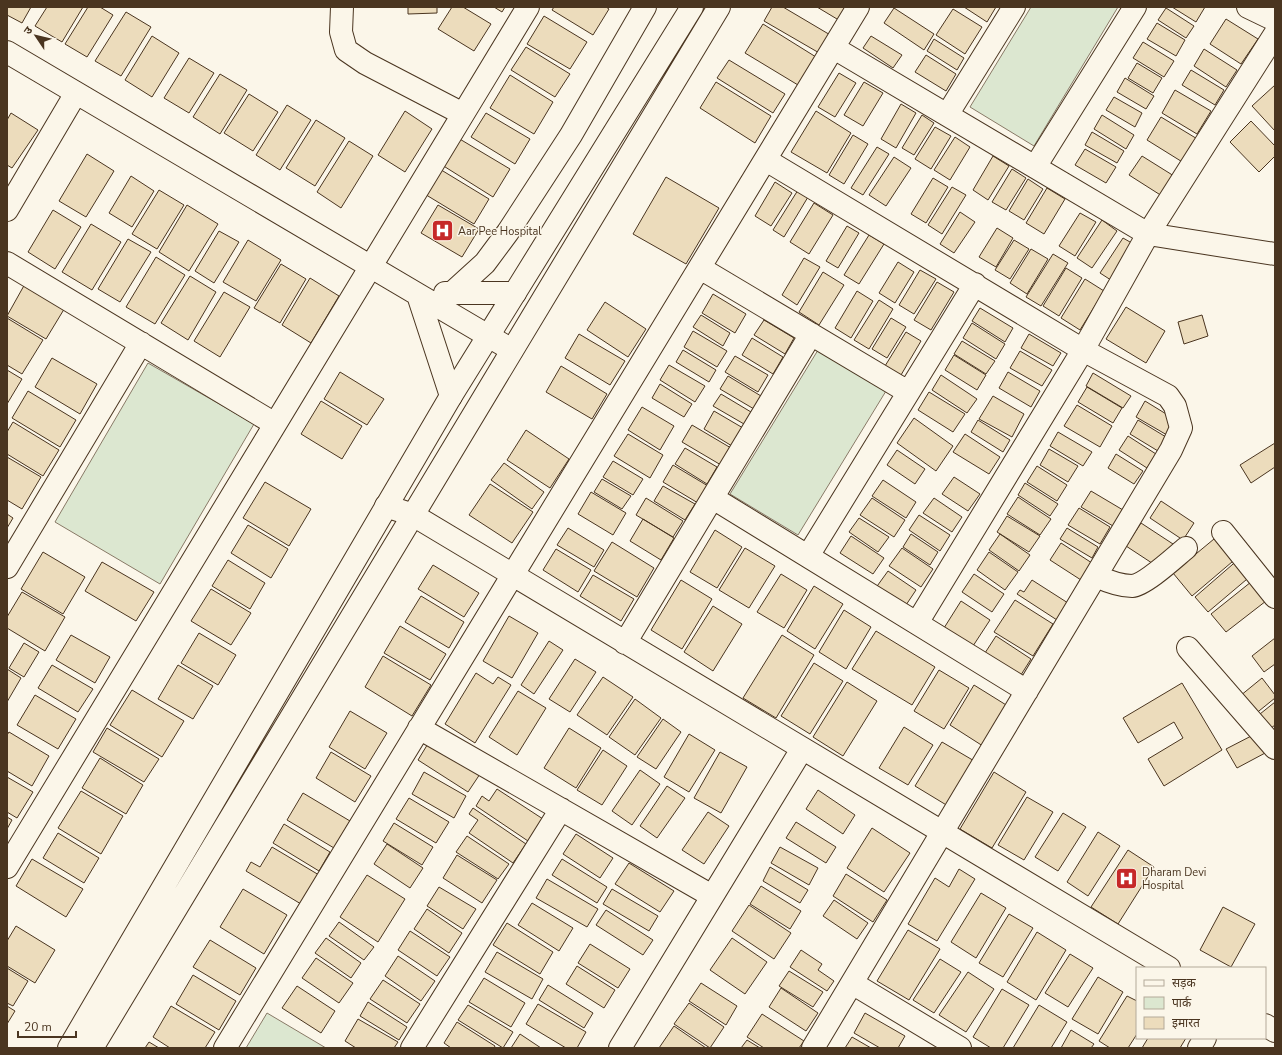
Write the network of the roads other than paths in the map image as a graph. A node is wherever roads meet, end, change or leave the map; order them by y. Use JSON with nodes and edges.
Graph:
{"nodes":[{"id":1,"x":342,"y":7,"type":"edge"},
{"id":2,"x":528,"y":7,"type":"edge"},
{"id":3,"x":645,"y":7,"type":"edge"},
{"id":4,"x":692,"y":7,"type":"edge"},
{"id":5,"x":719,"y":7,"type":"edge"},
{"id":6,"x":858,"y":7,"type":"edge"},
{"id":7,"x":1014,"y":7,"type":"edge"},
{"id":8,"x":1135,"y":7,"type":"edge"},
{"id":9,"x":1248,"y":7,"type":"edge"},
{"id":10,"x":1275,"y":20,"type":"edge"},
{"id":11,"x":1275,"y":34,"type":"edge"},
{"id":12,"x":834,"y":48,"type":"junction"},
{"id":13,"x":7,"y":52,"type":"edge"},
{"id":14,"x":76,"y":93,"type":"junction"},
{"id":15,"x":463,"y":114,"type":"junction"},
{"id":16,"x":947,"y":115,"type":"junction"},
{"id":17,"x":766,"y":160,"type":"junction"},
{"id":18,"x":1035,"y":167,"type":"junction"},
{"id":19,"x":7,"y":210,"type":"edge"},
{"id":20,"x":1148,"y":234,"type":"junction"},
{"id":21,"x":1275,"y":254,"type":"edge"},
{"id":22,"x":7,"y":263,"type":"edge"},
{"id":23,"x":370,"y":266,"type":"junction"},
{"id":24,"x":700,"y":268,"type":"junction"},
{"id":25,"x":975,"y":284,"type":"junction"},
{"id":26,"x":452,"y":293,"type":"junction"},
{"id":27,"x":515,"y":293,"type":"junction"},
{"id":28,"x":418,"y":294,"type":"junction"},
{"id":29,"x":811,"y":334,"type":"junction"},
{"id":30,"x":488,"y":336,"type":"junction"},
{"id":31,"x":140,"y":343,"type":"junction"},
{"id":32,"x":512,"y":350,"type":"junction"},
{"id":33,"x":1083,"y":350,"type":"junction"},
{"id":34,"x":908,"y":392,"type":"junction"},
{"id":35,"x":451,"y":396,"type":"junction"},
{"id":36,"x":275,"y":424,"type":"junction"},
{"id":37,"x":713,"y":498,"type":"junction"},
{"id":38,"x":386,"y":506,"type":"junction"},
{"id":39,"x":413,"y":515,"type":"junction"},
{"id":40,"x":1222,"y":532,"type":"dead end"},
{"id":41,"x":1186,"y":548,"type":"dead end"},
{"id":42,"x":808,"y":556,"type":"junction"},
{"id":43,"x":7,"y":567,"type":"edge"},
{"id":44,"x":512,"y":575,"type":"junction"},
{"id":45,"x":1096,"y":576,"type":"junction"},
{"id":46,"x":1275,"y":597,"type":"edge"},
{"id":47,"x":916,"y":623,"type":"junction"},
{"id":48,"x":625,"y":643,"type":"junction"},
{"id":49,"x":1188,"y":648,"type":"dead end"},
{"id":50,"x":1027,"y":691,"type":"junction"},
{"id":51,"x":419,"y":728,"type":"junction"},
{"id":52,"x":1275,"y":748,"type":"edge"},
{"id":53,"x":802,"y":749,"type":"junction"},
{"id":54,"x":561,"y":809,"type":"junction"},
{"id":55,"x":941,"y":832,"type":"junction"},
{"id":56,"x":7,"y":867,"type":"edge"},
{"id":57,"x":712,"y":896,"type":"junction"},
{"id":58,"x":1167,"y":967,"type":"edge"},
{"id":59,"x":852,"y":983,"type":"junction"},
{"id":60,"x":1266,"y":1026,"type":"edge"},
{"id":61,"x":1275,"y":1031,"type":"edge"},
{"id":62,"x":1204,"y":1039,"type":"edge"},
{"id":63,"x":70,"y":1048,"type":"edge"},
{"id":64,"x":92,"y":1048,"type":"edge"},
{"id":65,"x":225,"y":1048,"type":"edge"},
{"id":66,"x":412,"y":1048,"type":"edge"},
{"id":67,"x":620,"y":1048,"type":"edge"},
{"id":68,"x":813,"y":1048,"type":"edge"},
{"id":69,"x":960,"y":1048,"type":"edge"},
{"id":70,"x":1199,"y":1048,"type":"edge"}],
"edges":[{"from":1,"to":15,"type":"street"},
{"from":2,"to":15,"type":"street"},
{"from":3,"to":26,"type":"street"},
{"from":4,"to":27,"type":"street"},
{"from":5,"to":32,"type":"street"},
{"from":6,"to":12,"type":"street"},
{"from":7,"to":16,"type":"street"},
{"from":8,"to":18,"type":"street"},
{"from":9,"to":10,"type":"street"},
{"from":11,"to":20,"type":"street"},
{"from":12,"to":16,"type":"street"},
{"from":12,"to":17,"type":"street"},
{"from":13,"to":14,"type":"street"},
{"from":14,"to":19,"type":"street"},
{"from":14,"to":23,"type":"street"},
{"from":15,"to":23,"type":"street"},
{"from":16,"to":18,"type":"street"},
{"from":17,"to":24,"type":"street"},
{"from":17,"to":25,"type":"street"},
{"from":18,"to":20,"type":"street"},
{"from":20,"to":21,"type":"street"},
{"from":20,"to":33,"type":"street"},
{"from":22,"to":31,"type":"street"},
{"from":23,"to":28,"type":"street"},
{"from":23,"to":36,"type":"street"},
{"from":24,"to":29,"type":"street"},
{"from":24,"to":44,"type":"street"},
{"from":25,"to":33,"type":"street"},
{"from":25,"to":34,"type":"street"},
{"from":26,"to":27,"type":"street"},
{"from":26,"to":28,"type":"street"},
{"from":27,"to":30,"type":"street"},
{"from":28,"to":30,"type":"street"},
{"from":28,"to":35,"type":"street"},
{"from":29,"to":34,"type":"street"},
{"from":29,"to":37,"type":"street"},
{"from":30,"to":32,"type":"street"},
{"from":30,"to":35,"type":"street"},
{"from":31,"to":36,"type":"street"},
{"from":31,"to":43,"type":"street"},
{"from":32,"to":39,"type":"street"},
{"from":33,"to":45,"type":"street"},
{"from":33,"to":47,"type":"street"},
{"from":34,"to":42,"type":"street"},
{"from":35,"to":38,"type":"street"},
{"from":36,"to":56,"type":"street"},
{"from":37,"to":42,"type":"street"},
{"from":37,"to":48,"type":"street"},
{"from":38,"to":39,"type":"street"},
{"from":38,"to":63,"type":"street"},
{"from":39,"to":44,"type":"street"},
{"from":39,"to":64,"type":"street"},
{"from":40,"to":46,"type":"street"},
{"from":41,"to":45,"type":"street"},
{"from":42,"to":47,"type":"street"},
{"from":44,"to":48,"type":"street"},
{"from":44,"to":51,"type":"street"},
{"from":45,"to":50,"type":"street"},
{"from":47,"to":50,"type":"street"},
{"from":48,"to":53,"type":"street"},
{"from":49,"to":52,"type":"street"},
{"from":50,"to":55,"type":"street"},
{"from":51,"to":54,"type":"street"},
{"from":51,"to":65,"type":"street"},
{"from":53,"to":55,"type":"street"},
{"from":53,"to":57,"type":"street"},
{"from":54,"to":57,"type":"street"},
{"from":54,"to":66,"type":"street"},
{"from":55,"to":58,"type":"street"},
{"from":55,"to":59,"type":"street"},
{"from":57,"to":67,"type":"street"},
{"from":59,"to":68,"type":"street"},
{"from":59,"to":69,"type":"street"},
{"from":60,"to":61,"type":"street"},
{"from":62,"to":70,"type":"street"}]}
